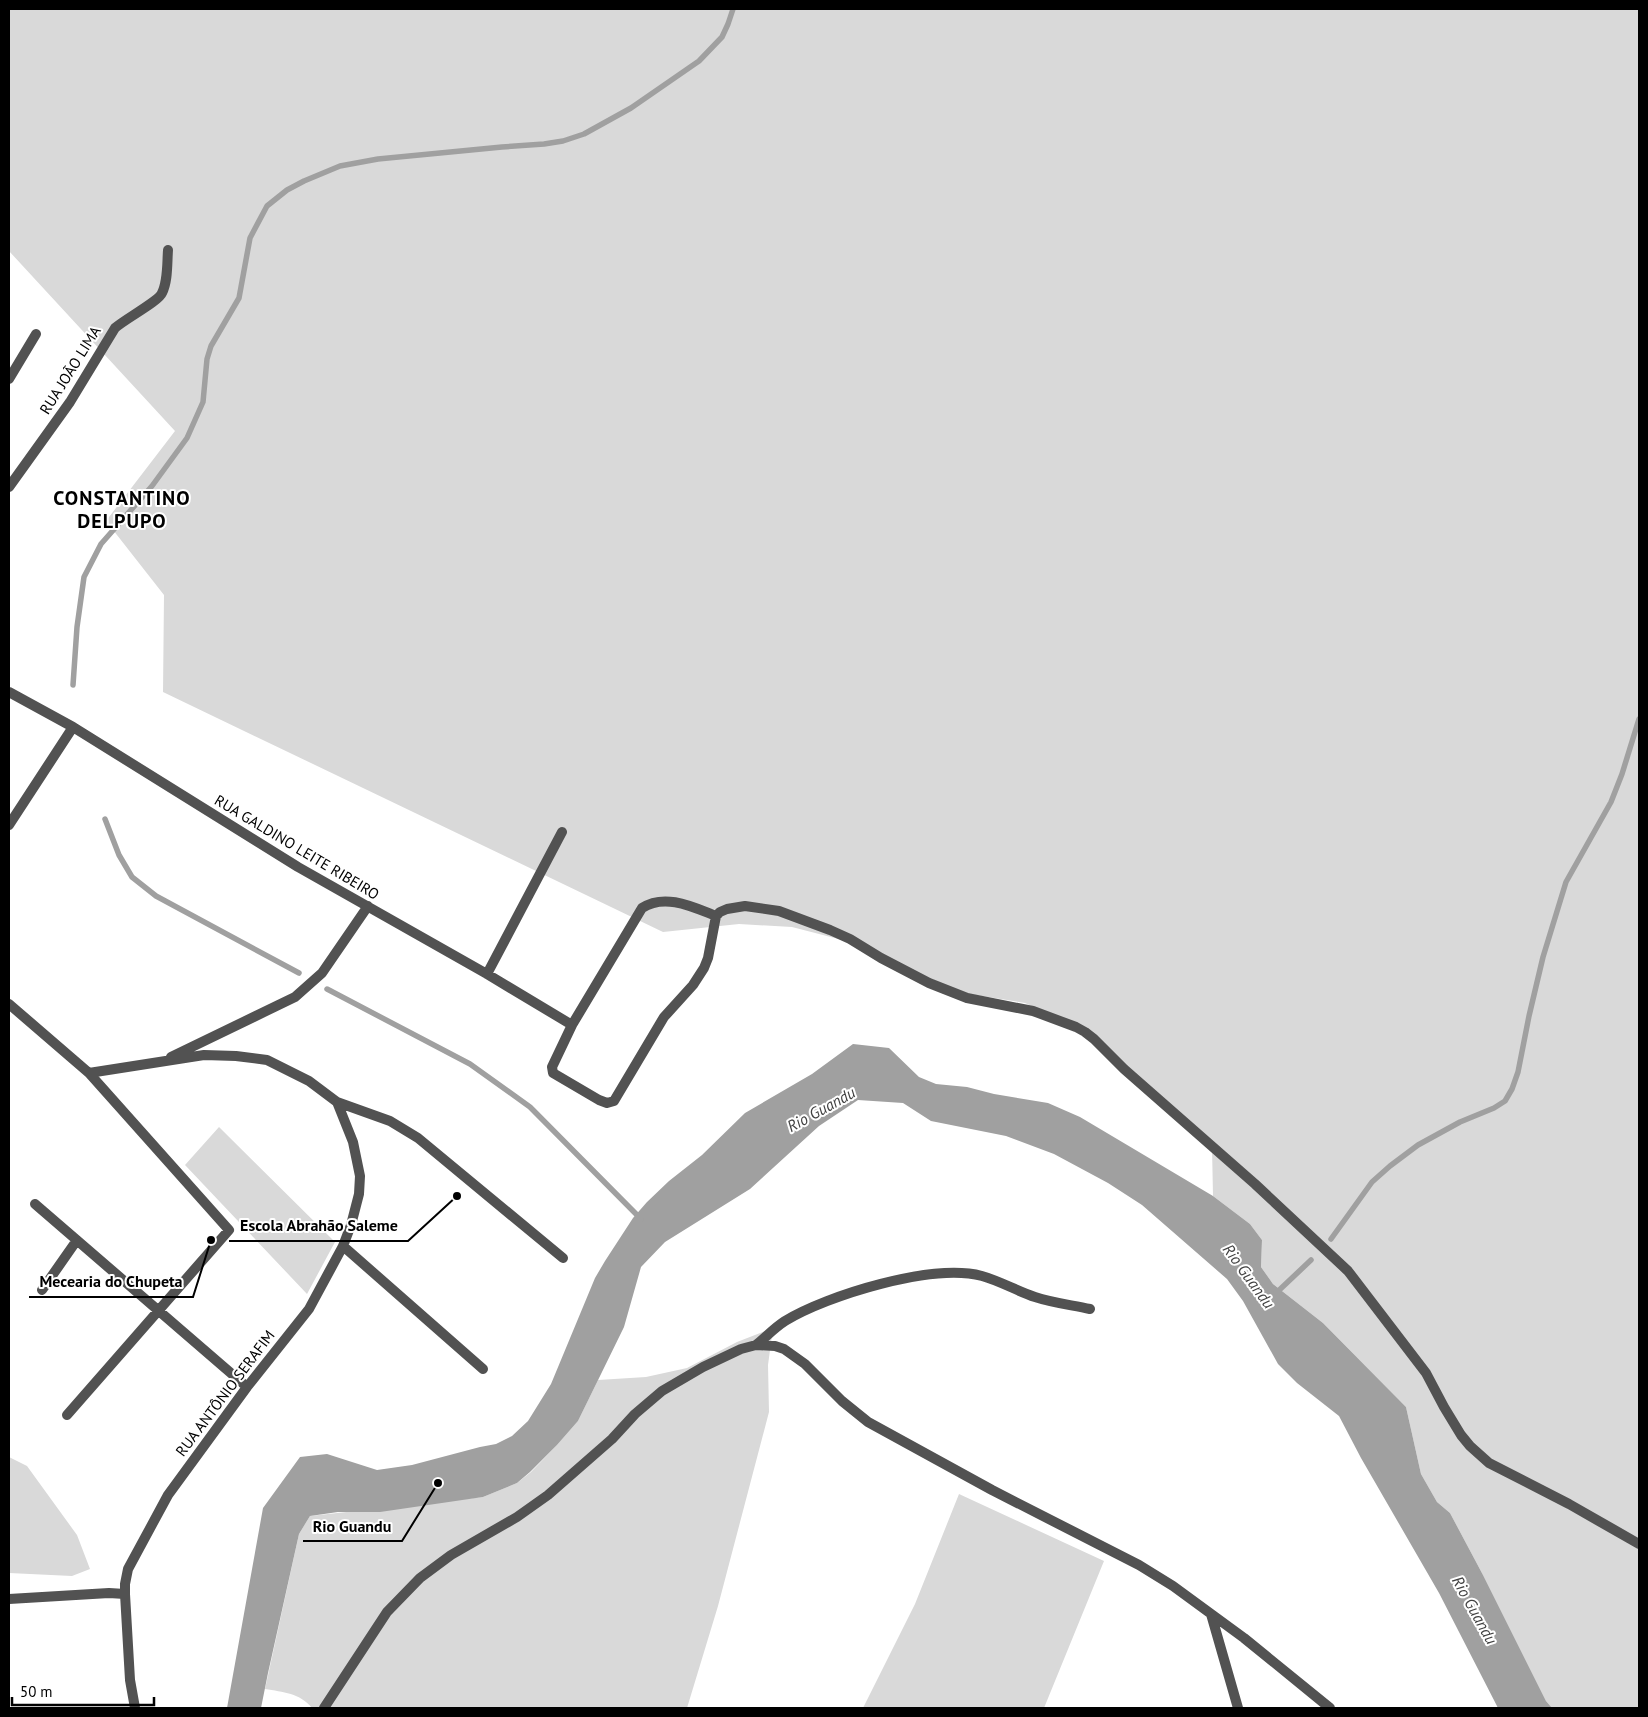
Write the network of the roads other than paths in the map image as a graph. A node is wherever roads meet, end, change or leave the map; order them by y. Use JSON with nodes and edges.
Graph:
{"nodes":[{"id":1,"x":168,"y":250,"type":"dead end"},
{"id":2,"x":36,"y":334,"type":"dead end"},
{"id":3,"x":9,"y":379,"type":"edge"},
{"id":4,"x":9,"y":487,"type":"edge"},
{"id":5,"x":9,"y":692,"type":"edge"},
{"id":6,"x":74,"y":727,"type":"junction"},
{"id":7,"x":9,"y":825,"type":"edge"},
{"id":8,"x":562,"y":832,"type":"dead end"},
{"id":9,"x":368,"y":906,"type":"junction"},
{"id":10,"x":716,"y":916,"type":"junction"},
{"id":11,"x":487,"y":974,"type":"junction"},
{"id":12,"x":9,"y":1004,"type":"edge"},
{"id":13,"x":572,"y":1025,"type":"junction"},
{"id":14,"x":163,"y":1060,"type":"junction"},
{"id":15,"x":89,"y":1073,"type":"junction"},
{"id":16,"x":337,"y":1102,"type":"junction"},
{"id":17,"x":35,"y":1204,"type":"dead end"},
{"id":18,"x":77,"y":1240,"type":"junction"},
{"id":19,"x":343,"y":1246,"type":"junction"},
{"id":20,"x":563,"y":1258,"type":"dead end"},
{"id":21,"x":42,"y":1290,"type":"dead end"},
{"id":22,"x":1090,"y":1309,"type":"dead end"},
{"id":23,"x":158,"y":1312,"type":"junction"},
{"id":24,"x":756,"y":1346,"type":"junction"},
{"id":25,"x":483,"y":1369,"type":"dead end"},
{"id":26,"x":247,"y":1386,"type":"junction"},
{"id":27,"x":67,"y":1415,"type":"dead end"},
{"id":28,"x":1639,"y":1544,"type":"edge"},
{"id":29,"x":125,"y":1594,"type":"junction"},
{"id":30,"x":9,"y":1599,"type":"edge"},
{"id":31,"x":1211,"y":1614,"type":"junction"},
{"id":32,"x":135,"y":1708,"type":"edge"},
{"id":33,"x":324,"y":1708,"type":"edge"},
{"id":34,"x":1238,"y":1708,"type":"edge"},
{"id":35,"x":1330,"y":1708,"type":"edge"}],
"edges":[{"from":1,"to":4,"type":"street","name":"RUA JOÃO LIMA"},
{"from":2,"to":3,"type":"street"},
{"from":5,"to":6,"type":"street","name":"RUA GALDINO LEITE RIBEIRO"},
{"from":6,"to":7,"type":"street"},
{"from":6,"to":9,"type":"street","name":"RUA GALDINO LEITE RIBEIRO"},
{"from":8,"to":11,"type":"street"},
{"from":9,"to":11,"type":"street","name":"RUA GALDINO LEITE RIBEIRO"},
{"from":9,"to":14,"type":"street"},
{"from":10,"to":13,"type":"street"},
{"from":10,"to":13,"type":"street"},
{"from":10,"to":28,"type":"street"},
{"from":11,"to":13,"type":"street","name":"RUA GALDINO LEITE RIBEIRO"},
{"from":12,"to":15,"type":"street"},
{"from":14,"to":15,"type":"street"},
{"from":14,"to":16,"type":"street"},
{"from":15,"to":23,"type":"street"},
{"from":16,"to":19,"type":"street","name":"RUA ANTÔNIO SERAFIM"},
{"from":16,"to":20,"type":"street"},
{"from":17,"to":18,"type":"street"},
{"from":18,"to":21,"type":"street"},
{"from":18,"to":23,"type":"street"},
{"from":19,"to":25,"type":"street"},
{"from":19,"to":26,"type":"street","name":"RUA ANTÔNIO SERAFIM"},
{"from":22,"to":24,"type":"street"},
{"from":23,"to":26,"type":"street"},
{"from":23,"to":27,"type":"street"},
{"from":24,"to":31,"type":"street"},
{"from":24,"to":33,"type":"street"},
{"from":26,"to":29,"type":"street","name":"RUA ANTÔNIO SERAFIM"},
{"from":29,"to":30,"type":"street"},
{"from":29,"to":32,"type":"street","name":"RUA ANTÔNIO SERAFIM"},
{"from":31,"to":34,"type":"street"},
{"from":31,"to":35,"type":"street"}]}
